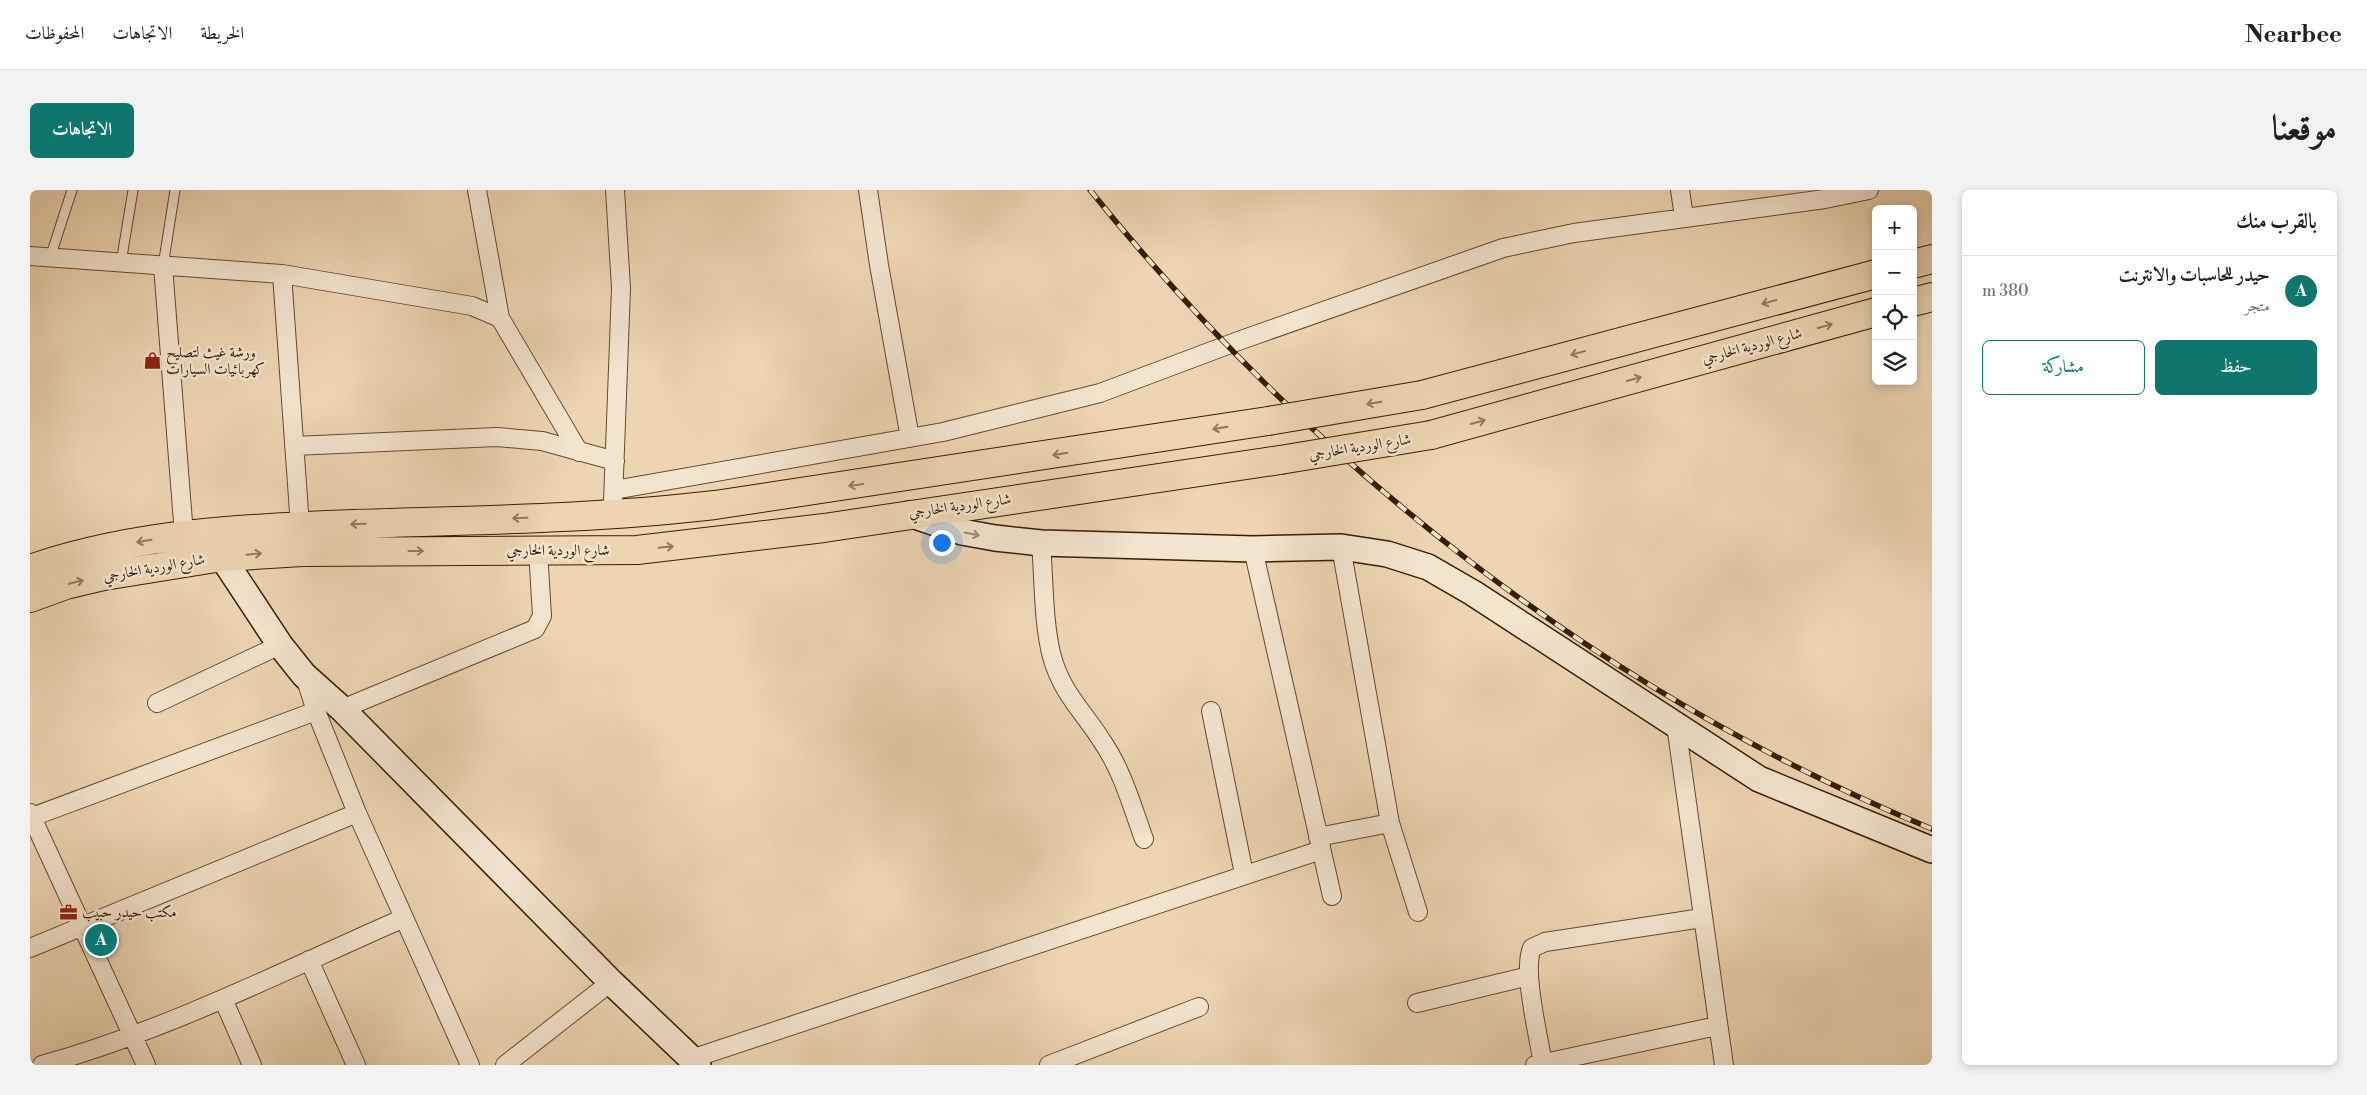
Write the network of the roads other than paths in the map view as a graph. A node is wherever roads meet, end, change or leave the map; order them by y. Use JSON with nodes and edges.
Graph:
{"nodes":[{"id":1,"x":72,"y":190,"type":"edge"},
{"id":2,"x":133,"y":190,"type":"edge"},
{"id":3,"x":175,"y":190,"type":"edge"},
{"id":4,"x":477,"y":190,"type":"edge"},
{"id":5,"x":615,"y":190,"type":"edge"},
{"id":6,"x":868,"y":190,"type":"edge"},
{"id":7,"x":1680,"y":190,"type":"edge"},
{"id":8,"x":1869,"y":190,"type":"edge"},
{"id":9,"x":1824,"y":195,"type":"edge"},
{"id":10,"x":1684,"y":217,"type":"junction"},
{"id":11,"x":30,"y":256,"type":"edge"},
{"id":12,"x":50,"y":258,"type":"junction"},
{"id":13,"x":1932,"y":259,"type":"edge"},
{"id":14,"x":120,"y":262,"type":"junction"},
{"id":15,"x":1917,"y":263,"type":"edge"},
{"id":16,"x":164,"y":266,"type":"junction"},
{"id":17,"x":282,"y":274,"type":"junction"},
{"id":18,"x":1872,"y":275,"type":"edge"},
{"id":19,"x":1932,"y":297,"type":"edge"},
{"id":20,"x":1917,"y":301,"type":"edge"},
{"id":21,"x":1872,"y":313,"type":"edge"},
{"id":22,"x":500,"y":318,"type":"junction"},
{"id":23,"x":910,"y":438,"type":"junction"},
{"id":24,"x":294,"y":446,"type":"junction"},
{"id":25,"x":579,"y":452,"type":"junction"},
{"id":26,"x":615,"y":461,"type":"junction"},
{"id":27,"x":613,"y":503,"type":"junction"},
{"id":28,"x":644,"y":514,"type":"junction"},
{"id":29,"x":909,"y":514,"type":"junction"},
{"id":30,"x":564,"y":517,"type":"junction"},
{"id":31,"x":300,"y":526,"type":"junction"},
{"id":32,"x":184,"y":535,"type":"junction"},
{"id":33,"x":1041,"y":543,"type":"junction"},
{"id":34,"x":1341,"y":547,"type":"junction"},
{"id":35,"x":1253,"y":549,"type":"junction"},
{"id":36,"x":545,"y":550,"type":"junction"},
{"id":37,"x":637,"y":550,"type":"junction"},
{"id":38,"x":222,"y":557,"type":"junction"},
{"id":39,"x":30,"y":569,"type":"edge"},
{"id":40,"x":30,"y":598,"type":"edge"},
{"id":41,"x":280,"y":644,"type":"junction"},
{"id":42,"x":304,"y":675,"type":"junction"},
{"id":43,"x":157,"y":704,"type":"dead end"},
{"id":44,"x":342,"y":709,"type":"junction"},
{"id":45,"x":1210,"y":711,"type":"dead end"},
{"id":46,"x":316,"y":712,"type":"junction"},
{"id":47,"x":1676,"y":725,"type":"junction"},
{"id":48,"x":357,"y":813,"type":"junction"},
{"id":49,"x":31,"y":815,"type":"edge"},
{"id":50,"x":1390,"y":823,"type":"junction"},
{"id":51,"x":1144,"y":839,"type":"dead end"},
{"id":52,"x":1319,"y":843,"type":"junction"},
{"id":53,"x":1932,"y":850,"type":"edge"},
{"id":54,"x":1244,"y":874,"type":"junction"},
{"id":55,"x":1332,"y":896,"type":"dead end"},
{"id":56,"x":1418,"y":912,"type":"dead end"},
{"id":57,"x":404,"y":918,"type":"junction"},
{"id":58,"x":1702,"y":918,"type":"junction"},
{"id":59,"x":82,"y":927,"type":"junction"},
{"id":60,"x":30,"y":948,"type":"edge"},
{"id":61,"x":309,"y":960,"type":"junction"},
{"id":62,"x":1529,"y":976,"type":"junction"},
{"id":63,"x":611,"y":982,"type":"junction"},
{"id":64,"x":223,"y":1000,"type":"junction"},
{"id":65,"x":1417,"y":1003,"type":"dead end"},
{"id":66,"x":1199,"y":1007,"type":"dead end"},
{"id":67,"x":1717,"y":1026,"type":"junction"},
{"id":68,"x":133,"y":1037,"type":"junction"},
{"id":69,"x":695,"y":1062,"type":"edge"},
{"id":70,"x":1540,"y":1064,"type":"edge"},
{"id":71,"x":42,"y":1065,"type":"edge"},
{"id":72,"x":146,"y":1065,"type":"edge"},
{"id":73,"x":252,"y":1065,"type":"edge"},
{"id":74,"x":356,"y":1065,"type":"edge"},
{"id":75,"x":470,"y":1065,"type":"edge"},
{"id":76,"x":505,"y":1065,"type":"edge"},
{"id":77,"x":1049,"y":1065,"type":"edge"},
{"id":78,"x":1724,"y":1065,"type":"edge"}],
"edges":[{"from":1,"to":12,"type":"lane"},
{"from":2,"to":14,"type":"lane"},
{"from":3,"to":16,"type":"lane"},
{"from":4,"to":22,"type":"street"},
{"from":5,"to":26,"type":"street"},
{"from":6,"to":23,"type":"street"},
{"from":7,"to":10,"type":"street"},
{"from":8,"to":9,"type":"street"},
{"from":9,"to":10,"type":"street"},
{"from":10,"to":23,"type":"street"},
{"from":11,"to":12,"type":"street"},
{"from":12,"to":14,"type":"street"},
{"from":13,"to":15,"type":"main road"},
{"from":14,"to":16,"type":"street"},
{"from":16,"to":17,"type":"street"},
{"from":16,"to":32,"type":"street"},
{"from":17,"to":22,"type":"street"},
{"from":17,"to":24,"type":"street"},
{"from":18,"to":28,"type":"main road","name":"شارع الوردية الخارجي","one_way":true,"bridge":true},
{"from":19,"to":20,"type":"main road"},
{"from":29,"to":21,"type":"main road","name":"شارع الوردية الخارجي","one_way":true,"bridge":true},
{"from":22,"to":25,"type":"street"},
{"from":23,"to":27,"type":"street"},
{"from":24,"to":25,"type":"street"},
{"from":24,"to":31,"type":"street"},
{"from":25,"to":26,"type":"street"},
{"from":26,"to":27,"type":"street"},
{"from":27,"to":28,"type":"main road","name":"شارع الوردية الخارجي"},
{"from":27,"to":30,"type":"main road","name":"شارع الوردية الخارجي"},
{"from":28,"to":37,"type":"main road"},
{"from":29,"to":33,"type":"street","one_way":true},
{"from":37,"to":29,"type":"main road","name":"شارع الوردية الخارجي","one_way":true},
{"from":30,"to":31,"type":"main road","name":"شارع الوردية الخارجي","one_way":true},
{"from":30,"to":36,"type":"main road"},
{"from":31,"to":32,"type":"main road","name":"شارع الوردية الخارجي"},
{"from":32,"to":39,"type":"main road","name":"شارع الوردية الخارجي","one_way":true},
{"from":33,"to":35,"type":"street"},
{"from":33,"to":51,"type":"street"},
{"from":34,"to":35,"type":"street"},
{"from":34,"to":47,"type":"street"},
{"from":34,"to":50,"type":"street"},
{"from":35,"to":52,"type":"street"},
{"from":36,"to":37,"type":"main road","name":"شارع الوردية الخارجي"},
{"from":38,"to":36,"type":"main road","name":"شارع الوردية الخارجي","one_way":true},
{"from":36,"to":44,"type":"street"},
{"from":40,"to":38,"type":"main road","name":"شارع الوردية الخارجي","one_way":true},
{"from":38,"to":41,"type":"street"},
{"from":41,"to":42,"type":"street"},
{"from":41,"to":43,"type":"street"},
{"from":42,"to":44,"type":"street"},
{"from":42,"to":46,"type":"street"},
{"from":44,"to":63,"type":"street"},
{"from":45,"to":54,"type":"street"},
{"from":46,"to":48,"type":"street"},
{"from":46,"to":49,"type":"street"},
{"from":47,"to":53,"type":"street"},
{"from":47,"to":58,"type":"street"},
{"from":48,"to":57,"type":"street"},
{"from":48,"to":59,"type":"street"},
{"from":49,"to":59,"type":"street"},
{"from":50,"to":52,"type":"street"},
{"from":50,"to":56,"type":"street"},
{"from":52,"to":54,"type":"street"},
{"from":52,"to":55,"type":"street"},
{"from":54,"to":69,"type":"street"},
{"from":57,"to":61,"type":"street"},
{"from":57,"to":75,"type":"street"},
{"from":58,"to":62,"type":"street"},
{"from":58,"to":67,"type":"street"},
{"from":59,"to":60,"type":"street"},
{"from":59,"to":68,"type":"street"},
{"from":61,"to":64,"type":"street"},
{"from":61,"to":74,"type":"street"},
{"from":62,"to":65,"type":"street"},
{"from":62,"to":70,"type":"street"},
{"from":63,"to":69,"type":"street"},
{"from":63,"to":76,"type":"street"},
{"from":64,"to":68,"type":"street"},
{"from":64,"to":73,"type":"street"},
{"from":66,"to":77,"type":"street"},
{"from":67,"to":70,"type":"street"},
{"from":67,"to":78,"type":"street"},
{"from":68,"to":71,"type":"street"},
{"from":68,"to":72,"type":"street"}]}
